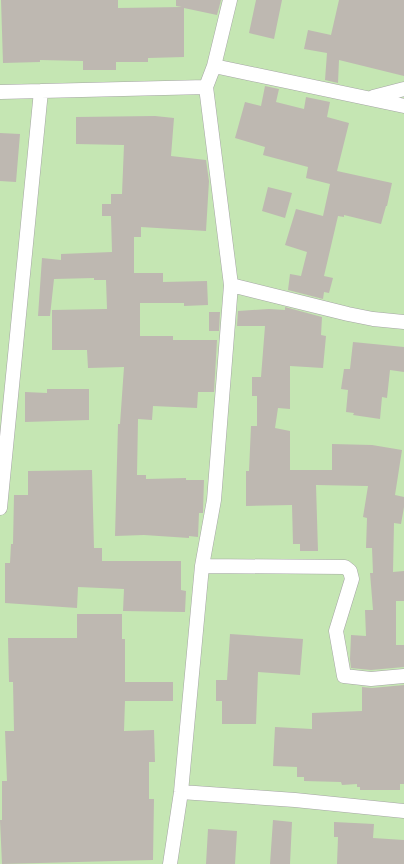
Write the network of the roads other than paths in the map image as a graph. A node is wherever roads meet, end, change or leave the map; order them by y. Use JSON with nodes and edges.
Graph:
{"nodes":[{"id":1,"x":230,"y":0,"type":"edge"},
{"id":2,"x":214,"y":66,"type":"junction"},
{"id":3,"x":206,"y":87,"type":"junction"},
{"id":4,"x":404,"y":89,"type":"edge"},
{"id":5,"x":40,"y":91,"type":"junction"},
{"id":6,"x":0,"y":92,"type":"edge"},
{"id":7,"x":372,"y":98,"type":"junction"},
{"id":8,"x":404,"y":106,"type":"edge"},
{"id":9,"x":231,"y":284,"type":"junction"},
{"id":10,"x":404,"y":322,"type":"edge"},
{"id":11,"x":0,"y":508,"type":"edge"},
{"id":12,"x":202,"y":566,"type":"junction"},
{"id":13,"x":404,"y":676,"type":"edge"},
{"id":14,"x":181,"y":792,"type":"junction"},
{"id":15,"x":404,"y":811,"type":"edge"},
{"id":16,"x":170,"y":864,"type":"edge"}],
"edges":[{"from":1,"to":2,"type":"street"},
{"from":2,"to":3,"type":"street"},
{"from":2,"to":7,"type":"street"},
{"from":3,"to":5,"type":"street"},
{"from":3,"to":9,"type":"street"},
{"from":4,"to":7,"type":"street"},
{"from":5,"to":6,"type":"street"},
{"from":5,"to":11,"type":"street"},
{"from":7,"to":8,"type":"street"},
{"from":9,"to":10,"type":"street"},
{"from":9,"to":12,"type":"street"},
{"from":12,"to":13,"type":"street"},
{"from":12,"to":14,"type":"street"},
{"from":14,"to":15,"type":"street"},
{"from":14,"to":16,"type":"street"}]}
